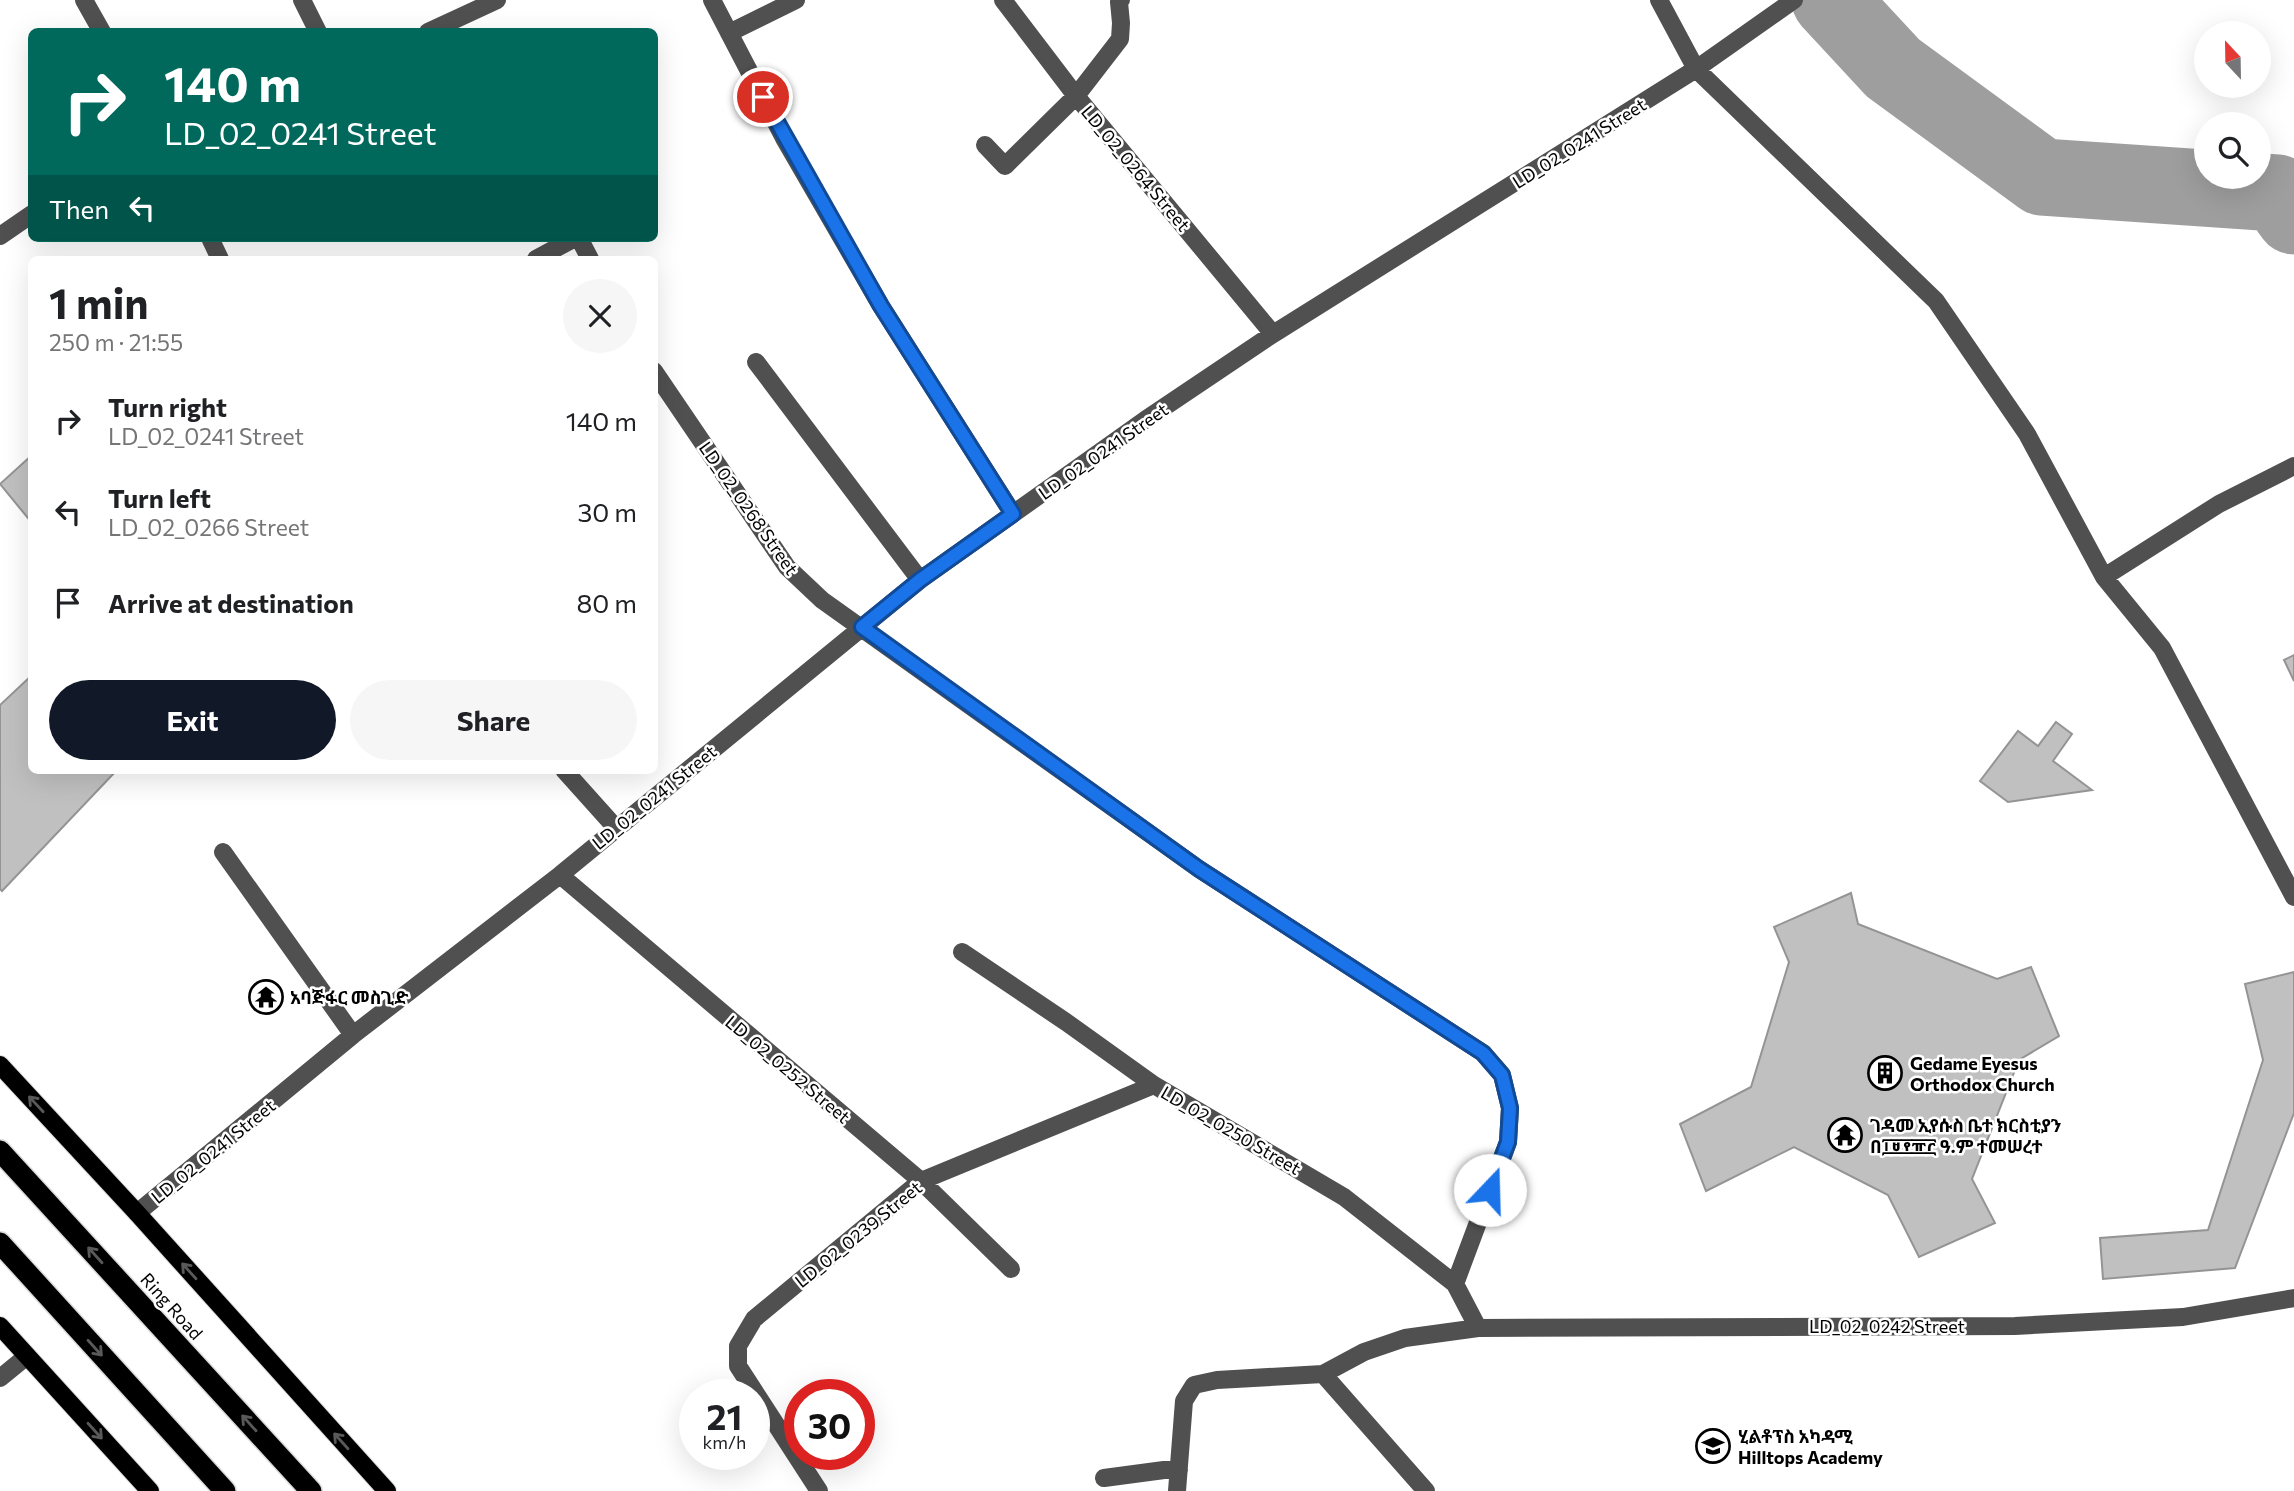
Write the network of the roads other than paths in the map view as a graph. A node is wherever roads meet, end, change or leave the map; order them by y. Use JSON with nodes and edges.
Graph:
{"nodes":[{"id":1,"x":84,"y":0,"type":"edge"},
{"id":2,"x":302,"y":0,"type":"edge"},
{"id":3,"x":497,"y":0,"type":"edge"},
{"id":4,"x":712,"y":0,"type":"edge"},
{"id":5,"x":796,"y":0,"type":"edge"},
{"id":6,"x":1003,"y":0,"type":"edge"},
{"id":7,"x":1121,"y":0,"type":"edge"},
{"id":8,"x":1659,"y":0,"type":"edge"},
{"id":9,"x":1794,"y":0,"type":"edge"},
{"id":10,"x":468,"y":24,"type":"edge"},
{"id":11,"x":100,"y":28,"type":"edge"},
{"id":12,"x":316,"y":28,"type":"edge"},
{"id":13,"x":448,"y":28,"type":"edge"},
{"id":14,"x":729,"y":33,"type":"junction"},
{"id":15,"x":1696,"y":69,"type":"junction"},
{"id":16,"x":1076,"y":96,"type":"junction"},
{"id":17,"x":985,"y":145,"type":"dead end"},
{"id":18,"x":28,"y":217,"type":"edge"},
{"id":19,"x":0,"y":236,"type":"edge"},
{"id":20,"x":569,"y":242,"type":"edge"},
{"id":21,"x":542,"y":256,"type":"edge"},
{"id":22,"x":1273,"y":334,"type":"junction"},
{"id":23,"x":756,"y":362,"type":"dead end"},
{"id":24,"x":658,"y":377,"type":"edge"},
{"id":25,"x":2294,"y":466,"type":"edge"},
{"id":26,"x":1013,"y":514,"type":"junction"},
{"id":27,"x":2104,"y":577,"type":"junction"},
{"id":28,"x":920,"y":580,"type":"junction"},
{"id":29,"x":862,"y":627,"type":"junction"},
{"id":30,"x":569,"y":774,"type":"edge"},
{"id":31,"x":616,"y":828,"type":"junction"},
{"id":32,"x":223,"y":852,"type":"dead end"},
{"id":33,"x":560,"y":875,"type":"junction"},
{"id":34,"x":2294,"y":897,"type":"edge"},
{"id":35,"x":962,"y":952,"type":"dead end"},
{"id":36,"x":353,"y":1035,"type":"junction"},
{"id":37,"x":0,"y":1065,"type":"edge"},
{"id":38,"x":1154,"y":1085,"type":"junction"},
{"id":39,"x":0,"y":1151,"type":"edge"},
{"id":40,"x":921,"y":1181,"type":"junction"},
{"id":41,"x":137,"y":1213,"type":"junction"},
{"id":42,"x":0,"y":1243,"type":"edge"},
{"id":43,"x":1011,"y":1269,"type":"dead end"},
{"id":44,"x":1455,"y":1284,"type":"junction"},
{"id":45,"x":2294,"y":1298,"type":"edge"},
{"id":46,"x":0,"y":1326,"type":"edge"},
{"id":47,"x":1478,"y":1328,"type":"junction"},
{"id":48,"x":27,"y":1356,"type":"junction"},
{"id":49,"x":1323,"y":1374,"type":"junction"},
{"id":50,"x":0,"y":1378,"type":"edge"},
{"id":51,"x":1179,"y":1471,"type":"junction"},
{"id":52,"x":1104,"y":1478,"type":"dead end"},
{"id":53,"x":150,"y":1491,"type":"edge"},
{"id":54,"x":225,"y":1491,"type":"edge"},
{"id":55,"x":312,"y":1491,"type":"edge"},
{"id":56,"x":387,"y":1491,"type":"edge"},
{"id":57,"x":819,"y":1491,"type":"edge"},
{"id":58,"x":1177,"y":1491,"type":"edge"},
{"id":59,"x":1426,"y":1491,"type":"edge"}],
"edges":[{"from":1,"to":11,"type":"street"},
{"from":2,"to":12,"type":"street"},
{"from":3,"to":10,"type":"street"},
{"from":4,"to":14,"type":"street"},
{"from":5,"to":14,"type":"street"},
{"from":6,"to":16,"type":"street","name":"LD_02_0264 Street"},
{"from":7,"to":16,"type":"street"},
{"from":8,"to":15,"type":"street"},
{"from":9,"to":15,"type":"street","name":"LD_02_0241 Street"},
{"from":10,"to":13,"type":"street"},
{"from":14,"to":26,"type":"street"},
{"from":15,"to":22,"type":"street","name":"LD_02_0241 Street"},
{"from":15,"to":27,"type":"street"},
{"from":16,"to":17,"type":"street"},
{"from":16,"to":22,"type":"street","name":"LD_02_0264 Street"},
{"from":18,"to":19,"type":"street"},
{"from":20,"to":21,"type":"street"},
{"from":22,"to":26,"type":"street","name":"LD_02_0241 Street"},
{"from":23,"to":28,"type":"street"},
{"from":24,"to":29,"type":"street","name":"LD_02_0268 Street"},
{"from":25,"to":27,"type":"street"},
{"from":26,"to":28,"type":"street","name":"LD_02_0241 Street"},
{"from":27,"to":34,"type":"street"},
{"from":28,"to":29,"type":"street","name":"LD_02_0241 Street"},
{"from":29,"to":31,"type":"street","name":"LD_02_0241 Street"},
{"from":29,"to":44,"type":"street","name":"LD_02_0268 Street"},
{"from":30,"to":31,"type":"street"},
{"from":31,"to":33,"type":"street","name":"LD_02_0241 Street"},
{"from":32,"to":36,"type":"street"},
{"from":33,"to":36,"type":"street","name":"LD_02_0241 Street"},
{"from":33,"to":40,"type":"street","name":"LD_02_0252 Street"},
{"from":35,"to":38,"type":"street","name":"LD_02_0250 Street"},
{"from":36,"to":41,"type":"street","name":"LD_02_0241 Street"},
{"from":41,"to":37,"type":"main road","one_way":true},
{"from":38,"to":40,"type":"street","name":"LD_02_0239 Street"},
{"from":38,"to":44,"type":"street","name":"LD_02_0250 Street"},
{"from":55,"to":39,"type":"highway","name":"Ring Road","one_way":true},
{"from":40,"to":43,"type":"street","name":"LD_02_0252 Street"},
{"from":40,"to":57,"type":"street","name":"LD_02_0239 Street"},
{"from":56,"to":41,"type":"main road","one_way":true},
{"from":42,"to":54,"type":"highway","one_way":true},
{"from":44,"to":47,"type":"street","name":"LD_02_0250 Street"},
{"from":45,"to":47,"type":"street","name":"LD_02_0242 Street"},
{"from":46,"to":48,"type":"main road"},
{"from":47,"to":49,"type":"street","name":"LD_02_0242 Street"},
{"from":48,"to":50,"type":"street"},
{"from":48,"to":53,"type":"main road","one_way":true},
{"from":49,"to":51,"type":"street"},
{"from":49,"to":59,"type":"street"},
{"from":51,"to":52,"type":"street"},
{"from":51,"to":58,"type":"street"}]}
